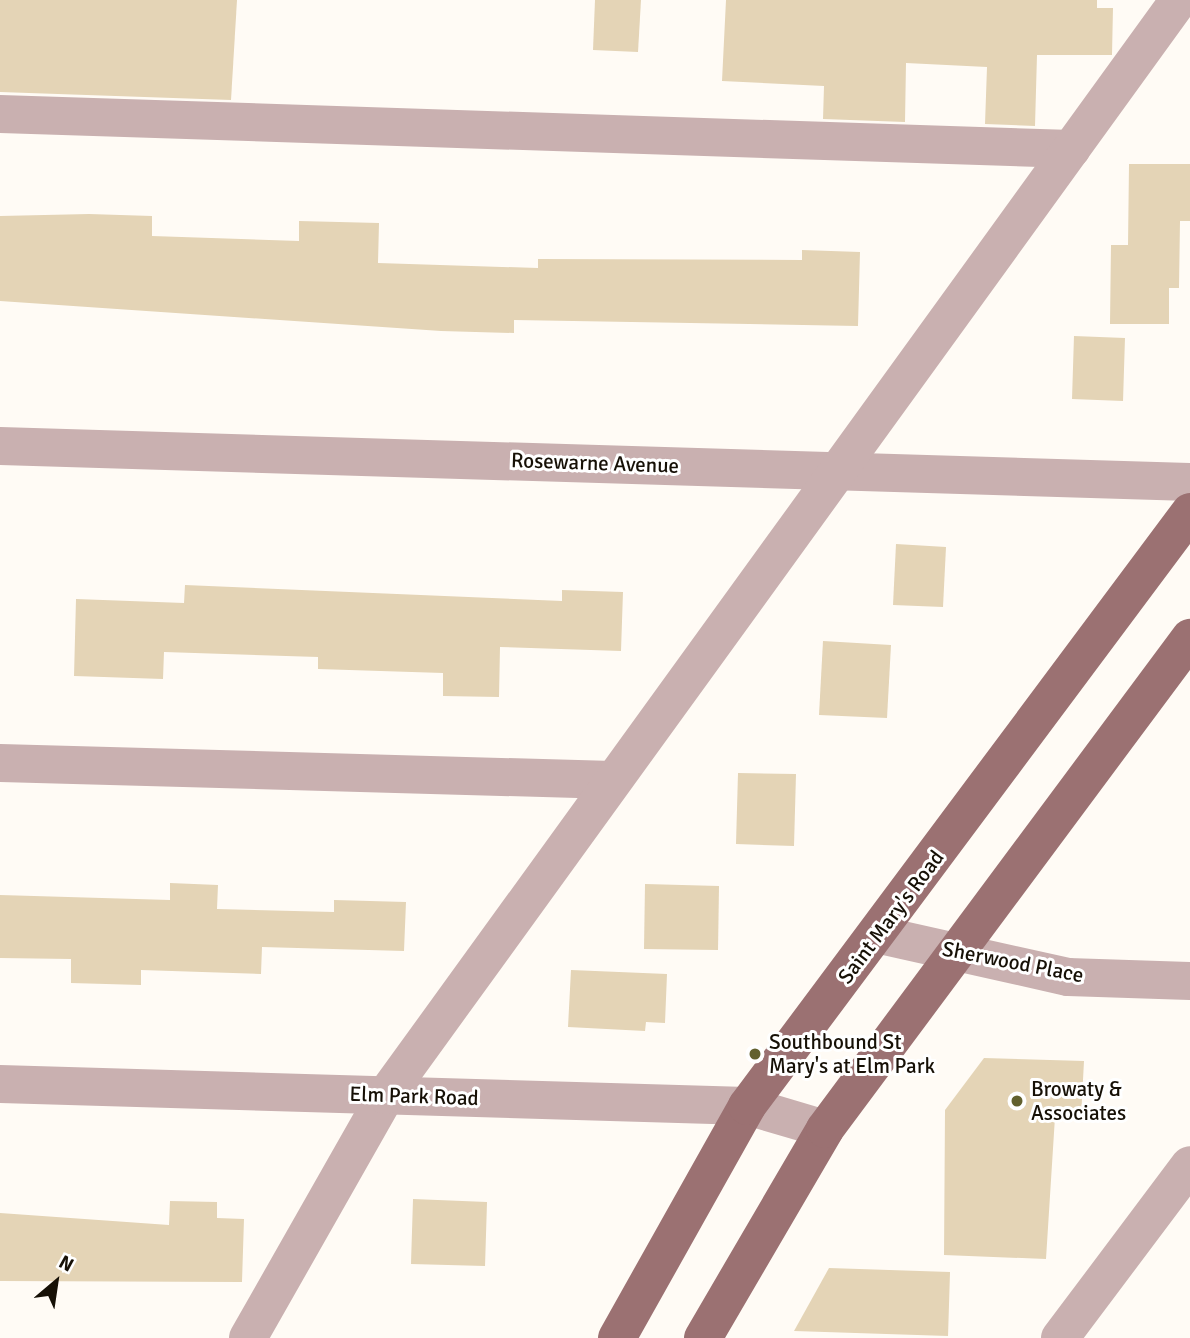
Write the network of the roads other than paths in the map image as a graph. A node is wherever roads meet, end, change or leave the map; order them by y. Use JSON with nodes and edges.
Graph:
{"nodes":[{"id":1,"x":1179,"y":0,"type":"edge"},
{"id":2,"x":0,"y":114,"type":"edge"},
{"id":3,"x":1071,"y":149,"type":"junction"},
{"id":4,"x":0,"y":446,"type":"edge"},
{"id":5,"x":835,"y":470,"type":"junction"},
{"id":6,"x":1190,"y":482,"type":"edge"},
{"id":7,"x":1190,"y":512,"type":"edge"},
{"id":8,"x":1190,"y":639,"type":"edge"},
{"id":9,"x":0,"y":763,"type":"edge"},
{"id":10,"x":613,"y":780,"type":"junction"},
{"id":11,"x":880,"y":935,"type":"junction"},
{"id":12,"x":960,"y":953,"type":"junction"},
{"id":13,"x":1190,"y":981,"type":"edge"},
{"id":14,"x":0,"y":1084,"type":"edge"},
{"id":15,"x":386,"y":1094,"type":"junction"},
{"id":16,"x":747,"y":1106,"type":"junction"},
{"id":17,"x":825,"y":1129,"type":"junction"},
{"id":18,"x":1190,"y":1165,"type":"edge"},
{"id":19,"x":248,"y":1338,"type":"edge"},
{"id":20,"x":617,"y":1338,"type":"edge"},
{"id":21,"x":703,"y":1338,"type":"edge"},
{"id":22,"x":1060,"y":1338,"type":"edge"}],
"edges":[{"from":1,"to":3,"type":"street"},
{"from":2,"to":3,"type":"street"},
{"from":3,"to":5,"type":"street"},
{"from":4,"to":5,"type":"street","name":"Rosewarne Avenue"},
{"from":5,"to":6,"type":"street","name":"Rosewarne Avenue"},
{"from":5,"to":10,"type":"street"},
{"from":7,"to":11,"type":"main road","name":"Saint Mary's Road"},
{"from":8,"to":12,"type":"main road"},
{"from":9,"to":10,"type":"street"},
{"from":10,"to":15,"type":"street"},
{"from":11,"to":12,"type":"street","name":"Sherwood Place"},
{"from":11,"to":16,"type":"main road","name":"Saint Mary's Road"},
{"from":12,"to":13,"type":"street","name":"Sherwood Place"},
{"from":12,"to":17,"type":"main road"},
{"from":14,"to":15,"type":"street","name":"Elm Park Road"},
{"from":15,"to":16,"type":"street","name":"Elm Park Road"},
{"from":15,"to":19,"type":"street"},
{"from":16,"to":17,"type":"street","name":"Elm Park Road"},
{"from":16,"to":20,"type":"main road","name":"Saint Mary's Road"},
{"from":17,"to":21,"type":"main road"},
{"from":18,"to":22,"type":"street"}]}
